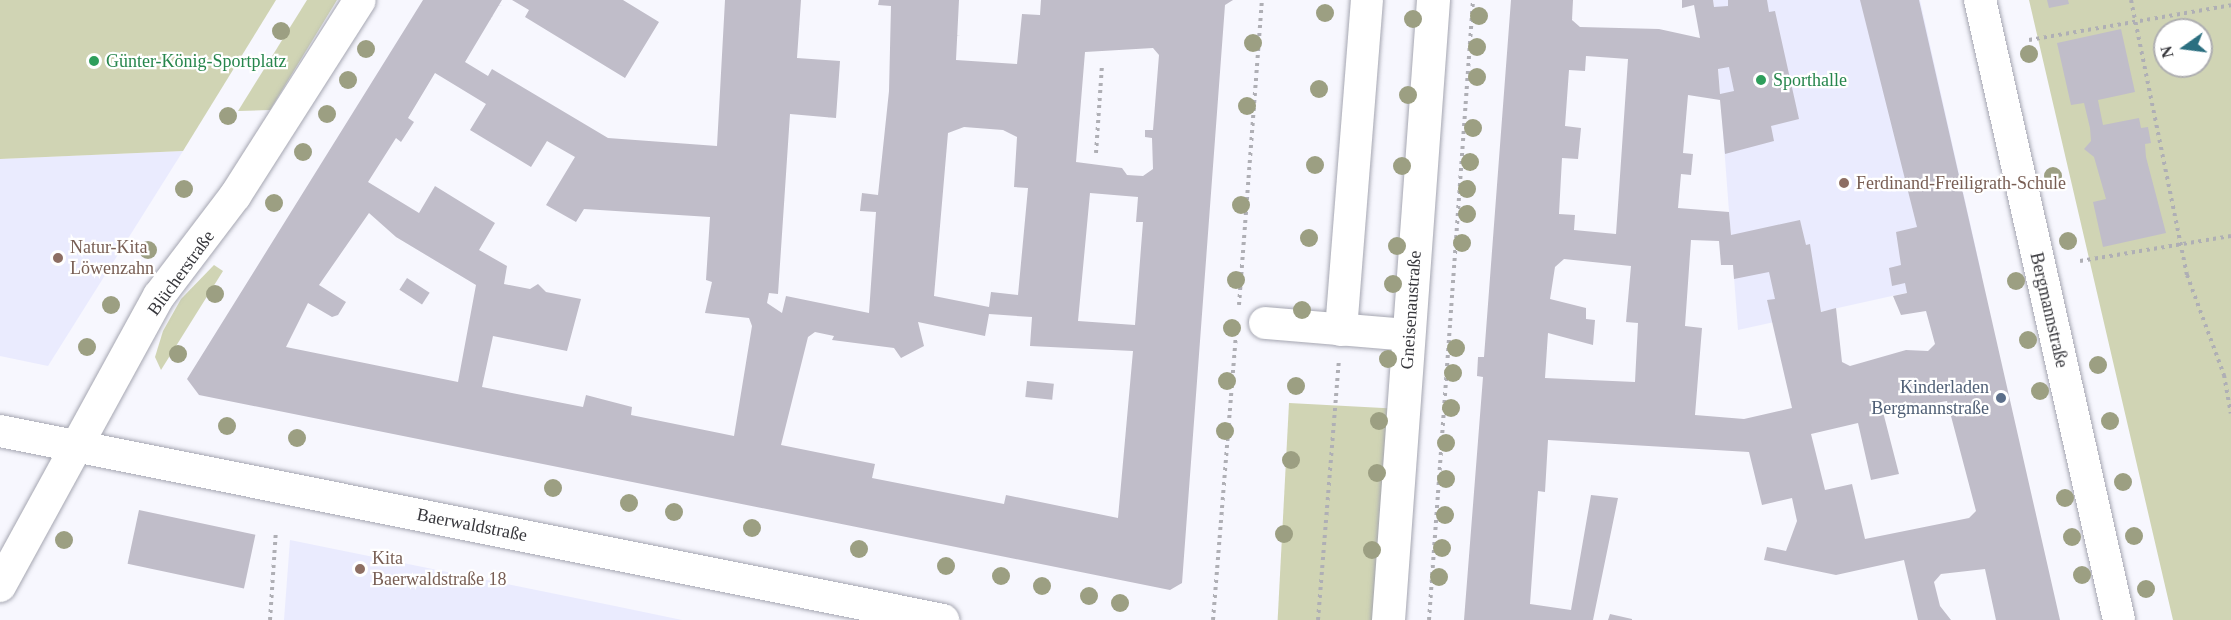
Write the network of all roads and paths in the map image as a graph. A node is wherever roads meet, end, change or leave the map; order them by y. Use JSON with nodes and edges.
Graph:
{"nodes":[{"id":1,"x":360,"y":0,"type":"edge"},
{"id":2,"x":1262,"y":0,"type":"edge"},
{"id":3,"x":1367,"y":0,"type":"edge"},
{"id":4,"x":1433,"y":0,"type":"edge"},
{"id":5,"x":1473,"y":0,"type":"edge"},
{"id":6,"x":1980,"y":0,"type":"edge"},
{"id":7,"x":2131,"y":0,"type":"edge"},
{"id":8,"x":2231,"y":5,"type":"edge"},
{"id":9,"x":2136,"y":19,"type":"junction"},
{"id":10,"x":2029,"y":40,"type":"dead end"},
{"id":11,"x":1102,"y":64,"type":"dead end"},
{"id":12,"x":1096,"y":153,"type":"dead end"},
{"id":13,"x":2231,"y":236,"type":"edge"},
{"id":14,"x":2182,"y":243,"type":"junction"},
{"id":15,"x":2080,"y":261,"type":"dead end"},
{"id":16,"x":1246,"y":324,"type":"junction"},
{"id":17,"x":1341,"y":330,"type":"junction"},
{"id":18,"x":1409,"y":335,"type":"junction"},
{"id":19,"x":2231,"y":413,"type":"edge"},
{"id":20,"x":0,"y":431,"type":"edge"},
{"id":21,"x":80,"y":446,"type":"junction"},
{"id":22,"x":276,"y":531,"type":"dead end"},
{"id":23,"x":0,"y":586,"type":"edge"},
{"id":24,"x":270,"y":620,"type":"edge"},
{"id":25,"x":943,"y":620,"type":"edge"},
{"id":26,"x":1213,"y":620,"type":"edge"},
{"id":27,"x":1318,"y":620,"type":"edge"},
{"id":28,"x":1388,"y":620,"type":"edge"},
{"id":29,"x":1429,"y":620,"type":"edge"},
{"id":30,"x":2119,"y":620,"type":"edge"}],
"edges":[{"from":1,"to":21,"type":"street","name":"Blücherstraße"},
{"from":2,"to":16,"type":"path"},
{"from":3,"to":17,"type":"street"},
{"from":4,"to":18,"type":"main road","name":"Gneisenaustraße"},
{"from":5,"to":29,"type":"path"},
{"from":6,"to":30,"type":"street","name":"Bergmannstraße"},
{"from":7,"to":9,"type":"path"},
{"from":8,"to":9,"type":"path"},
{"from":9,"to":10,"type":"path"},
{"from":9,"to":14,"type":"path"},
{"from":11,"to":12,"type":"path"},
{"from":13,"to":14,"type":"path"},
{"from":14,"to":15,"type":"path"},
{"from":14,"to":19,"type":"path"},
{"from":16,"to":17,"type":"street"},
{"from":16,"to":26,"type":"path"},
{"from":17,"to":18,"type":"street"},
{"from":17,"to":27,"type":"path"},
{"from":18,"to":28,"type":"main road","name":"Gneisenaustraße"},
{"from":20,"to":21,"type":"street","name":"Baerwaldstraße"},
{"from":21,"to":23,"type":"street","name":"Blücherstraße"},
{"from":21,"to":25,"type":"street","name":"Baerwaldstraße"},
{"from":22,"to":24,"type":"path"}]}
